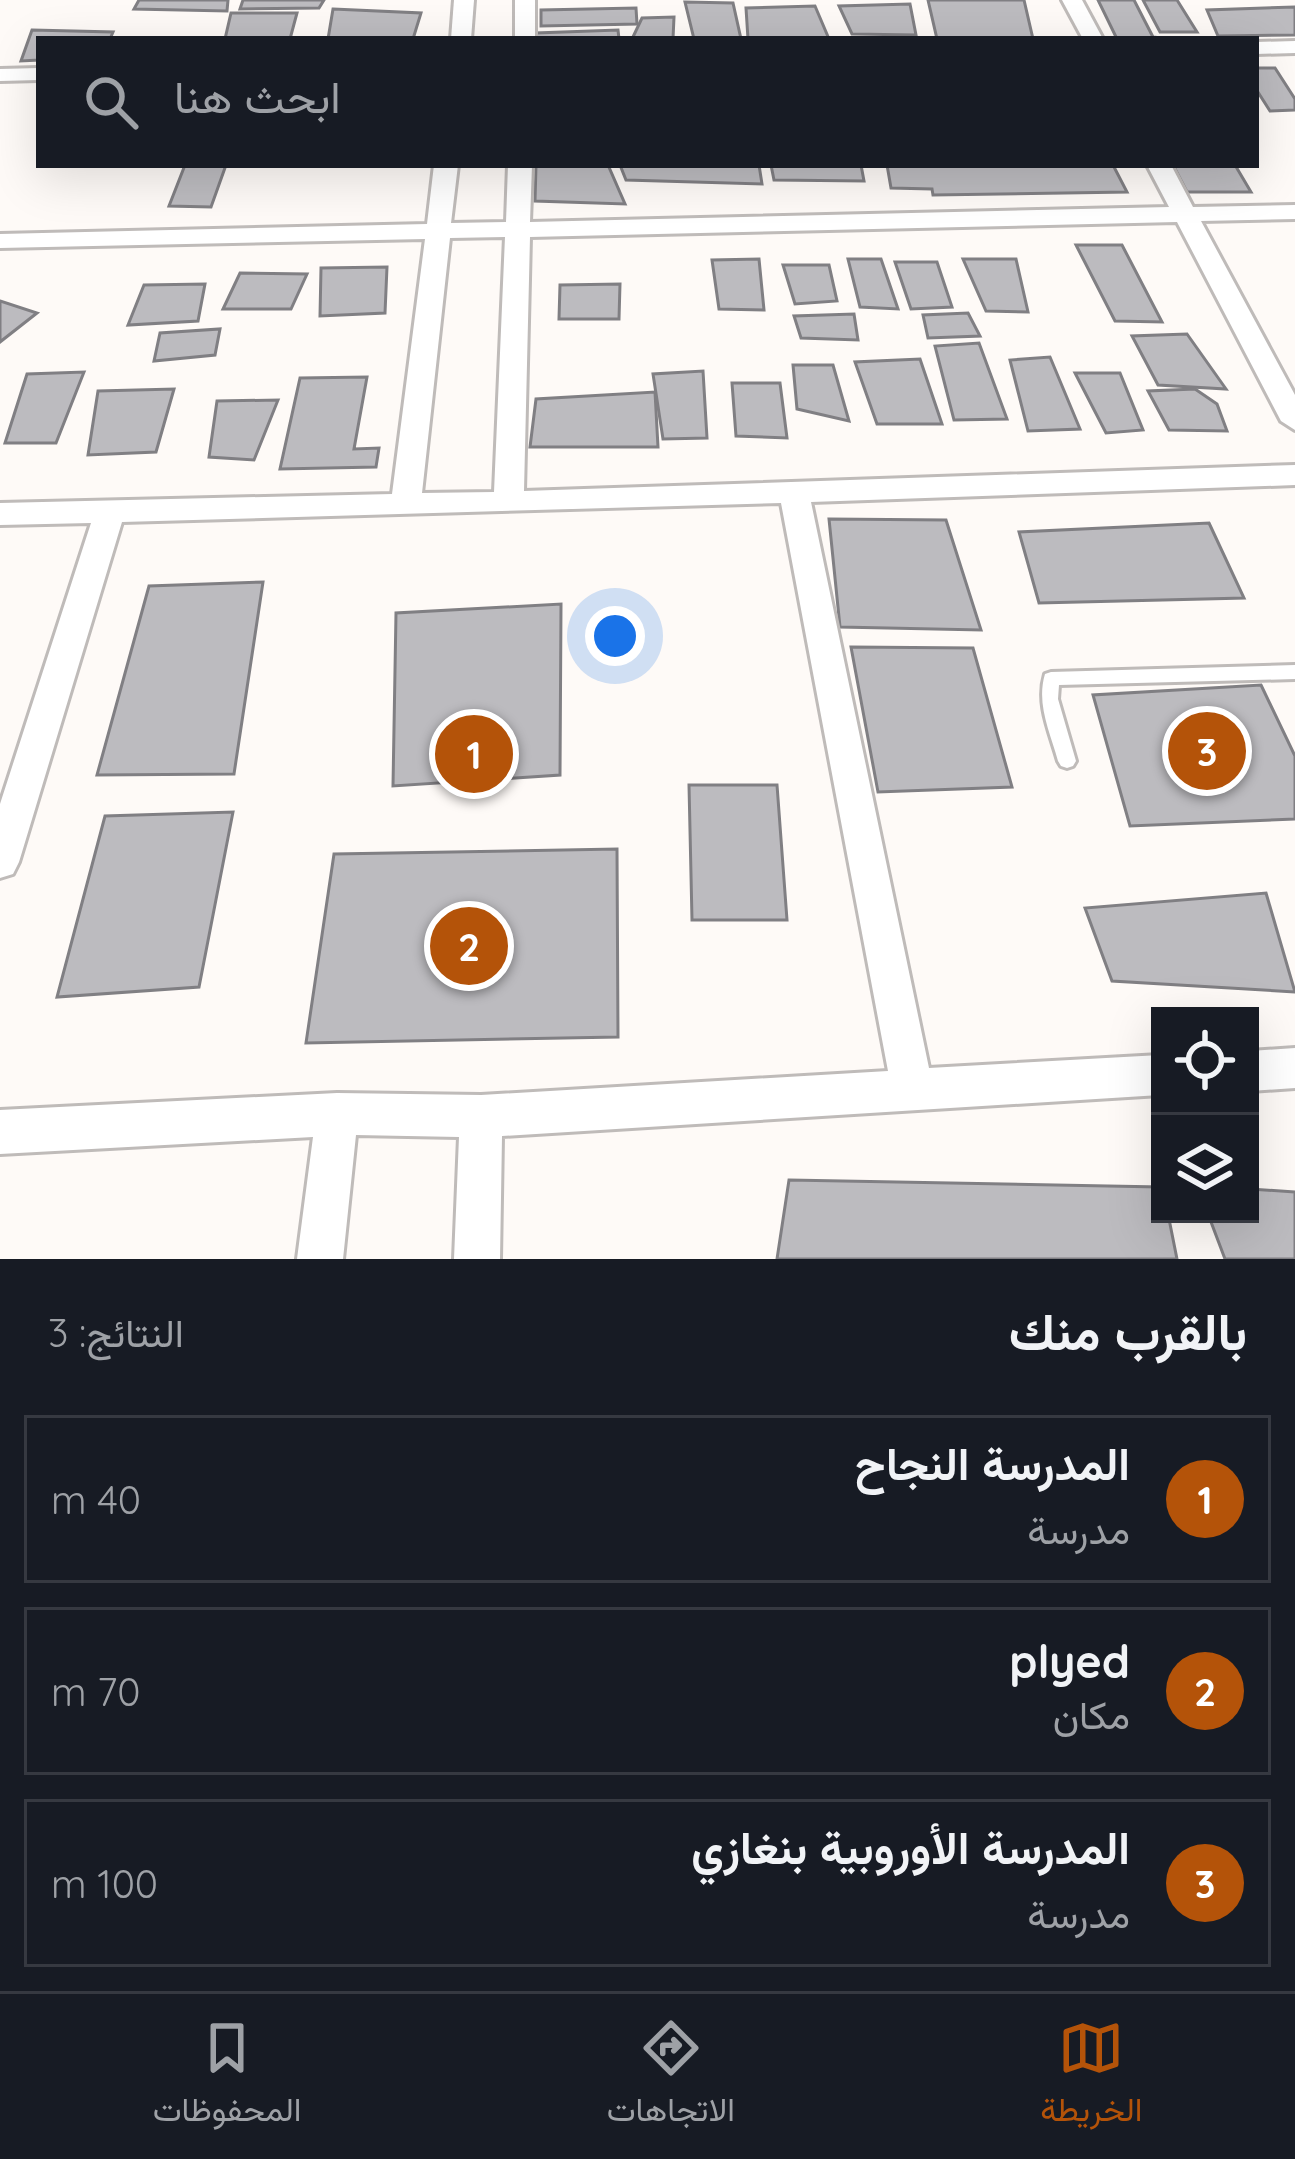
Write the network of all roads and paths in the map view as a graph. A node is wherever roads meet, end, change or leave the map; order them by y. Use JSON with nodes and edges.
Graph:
{"nodes":[{"id":1,"x":464,"y":0,"type":"edge"},
{"id":2,"x":525,"y":0,"type":"edge"},
{"id":3,"x":1072,"y":0,"type":"edge"},
{"id":4,"x":461,"y":36,"type":"edge"},
{"id":5,"x":525,"y":36,"type":"edge"},
{"id":6,"x":1091,"y":36,"type":"edge"},
{"id":7,"x":1295,"y":47,"type":"edge"},
{"id":8,"x":1259,"y":48,"type":"edge"},
{"id":9,"x":36,"y":74,"type":"edge"},
{"id":10,"x":0,"y":75,"type":"edge"},
{"id":11,"x":446,"y":168,"type":"edge"},
{"id":12,"x":520,"y":168,"type":"edge"},
{"id":13,"x":1161,"y":168,"type":"edge"},
{"id":14,"x":1295,"y":212,"type":"edge"},
{"id":15,"x":1185,"y":215,"type":"junction"},
{"id":16,"x":518,"y":230,"type":"junction"},
{"id":17,"x":437,"y":232,"type":"junction"},
{"id":18,"x":0,"y":241,"type":"edge"},
{"id":19,"x":1295,"y":421,"type":"edge"},
{"id":20,"x":1295,"y":475,"type":"edge"},
{"id":21,"x":794,"y":494,"type":"junction"},
{"id":22,"x":406,"y":502,"type":"junction"},
{"id":23,"x":509,"y":502,"type":"junction"},
{"id":24,"x":110,"y":511,"type":"junction"},
{"id":25,"x":0,"y":514,"type":"edge"},
{"id":26,"x":1295,"y":671,"type":"edge"},
{"id":27,"x":1067,"y":761,"type":"dead end"},
{"id":28,"x":14,"y":772,"type":"edge"},
{"id":29,"x":0,"y":862,"type":"edge"},
{"id":30,"x":1295,"y":1068,"type":"edge"},
{"id":31,"x":1259,"y":1070,"type":"edge"},
{"id":32,"x":1151,"y":1075,"type":"edge"},
{"id":33,"x":912,"y":1088,"type":"junction"},
{"id":34,"x":337,"y":1114,"type":"junction"},
{"id":35,"x":481,"y":1116,"type":"junction"},
{"id":36,"x":0,"y":1132,"type":"edge"},
{"id":37,"x":320,"y":1259,"type":"edge"},
{"id":38,"x":477,"y":1259,"type":"edge"}],
"edges":[{"from":1,"to":4,"type":"street"},
{"from":2,"to":5,"type":"street"},
{"from":3,"to":6,"type":"street"},
{"from":7,"to":8,"type":"street"},
{"from":9,"to":10,"type":"street"},
{"from":11,"to":17,"type":"street"},
{"from":12,"to":16,"type":"street"},
{"from":13,"to":15,"type":"street"},
{"from":14,"to":15,"type":"street"},
{"from":15,"to":16,"type":"street"},
{"from":15,"to":19,"type":"street"},
{"from":16,"to":17,"type":"street"},
{"from":16,"to":23,"type":"street"},
{"from":17,"to":18,"type":"street"},
{"from":17,"to":22,"type":"street"},
{"from":20,"to":21,"type":"street"},
{"from":21,"to":23,"type":"street"},
{"from":21,"to":33,"type":"street"},
{"from":22,"to":23,"type":"street"},
{"from":22,"to":24,"type":"street"},
{"from":24,"to":25,"type":"street"},
{"from":24,"to":28,"type":"street"},
{"from":26,"to":27,"type":"lane"},
{"from":28,"to":29,"type":"street"},
{"from":30,"to":31,"type":"street"},
{"from":32,"to":33,"type":"street"},
{"from":33,"to":35,"type":"street"},
{"from":34,"to":35,"type":"street"},
{"from":34,"to":36,"type":"street"},
{"from":34,"to":37,"type":"street"},
{"from":35,"to":38,"type":"street"}]}
